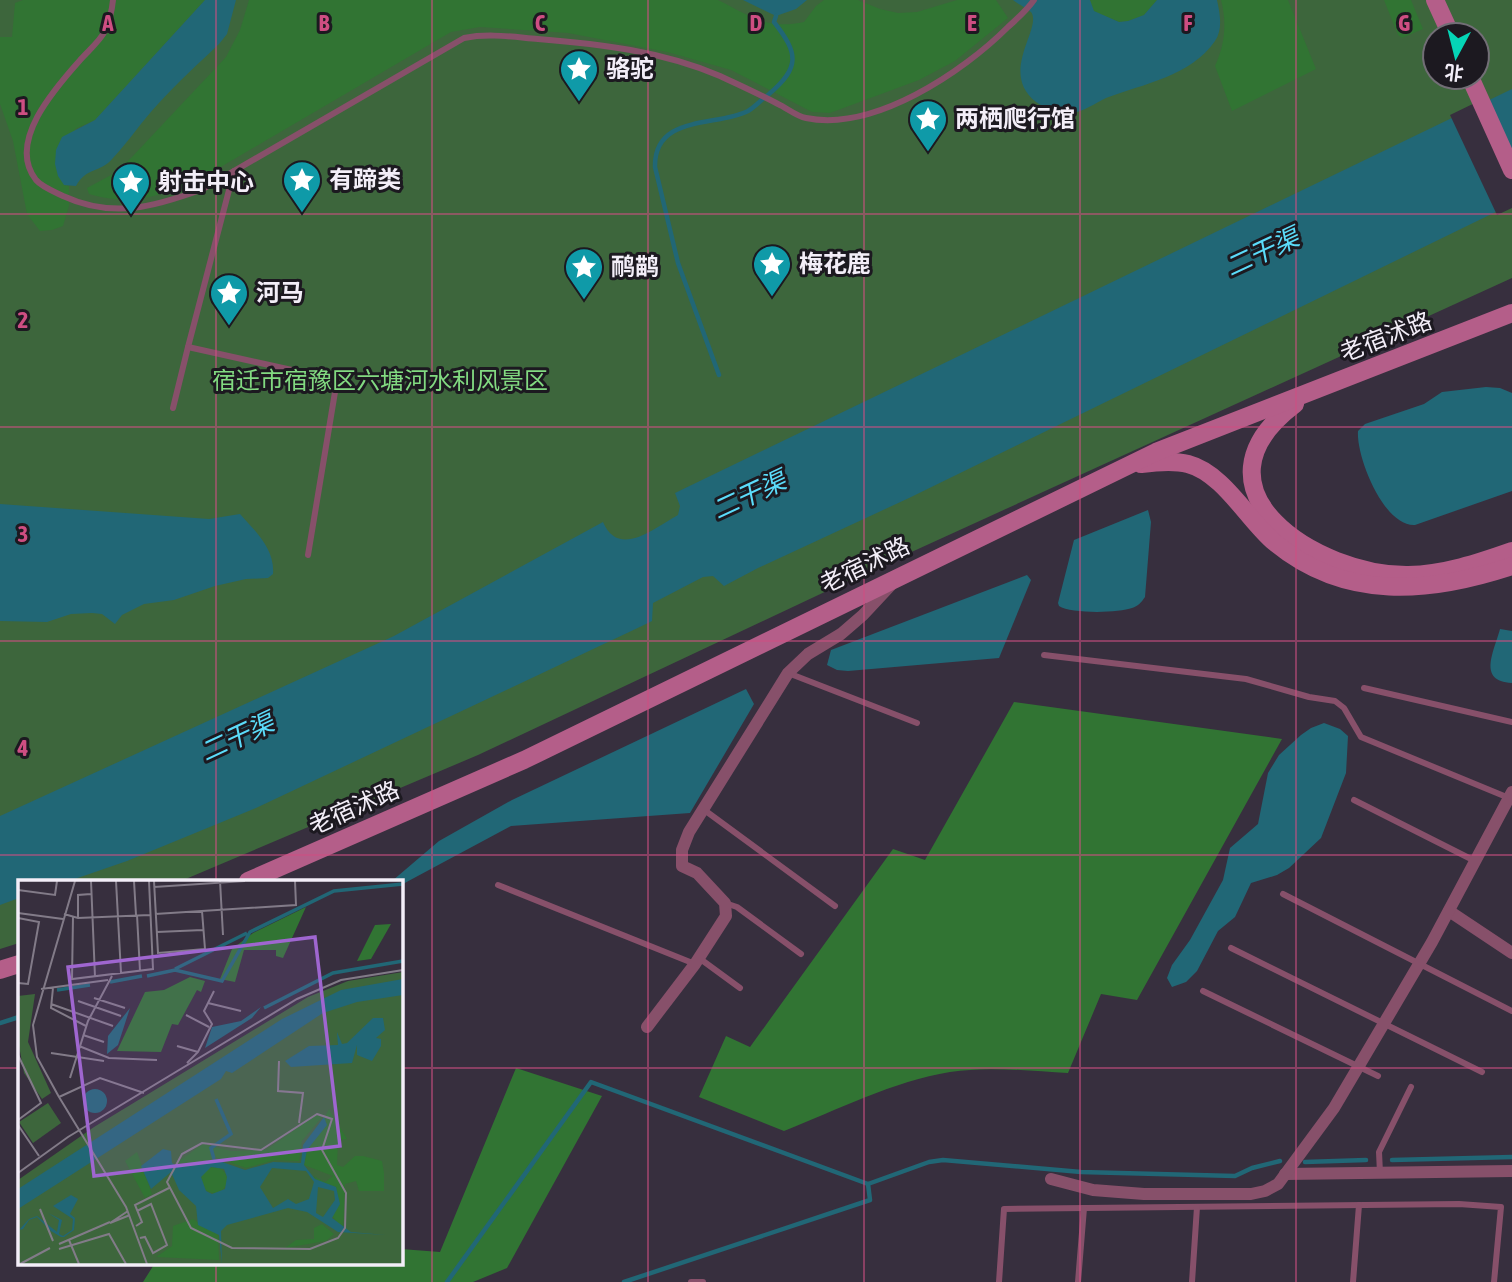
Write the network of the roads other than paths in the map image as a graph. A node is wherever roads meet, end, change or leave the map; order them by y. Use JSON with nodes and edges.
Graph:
{"nodes":[{"id":1,"x":113,"y":0,"type":"edge"},
{"id":2,"x":1435,"y":0,"type":"edge"},
{"id":3,"x":1032,"y":3,"type":"edge"},
{"id":4,"x":1445,"y":21,"type":"edge"},
{"id":5,"x":1476,"y":91,"type":"edge"},
{"id":6,"x":234,"y":170,"type":"junction"},
{"id":7,"x":1512,"y":170,"type":"edge"},
{"id":8,"x":1512,"y":313,"type":"edge"},
{"id":9,"x":188,"y":346,"type":"junction"},
{"id":10,"x":1312,"y":391,"type":"junction"},
{"id":11,"x":173,"y":408,"type":"dead end"},
{"id":12,"x":1127,"y":465,"type":"junction"},
{"id":13,"x":1512,"y":551,"type":"edge"},
{"id":14,"x":308,"y":555,"type":"dead end"},
{"id":15,"x":1512,"y":566,"type":"edge"},
{"id":16,"x":901,"y":575,"type":"junction"},
{"id":17,"x":1044,"y":655,"type":"dead end"},
{"id":18,"x":788,"y":673,"type":"junction"},
{"id":19,"x":1364,"y":688,"type":"dead end"},
{"id":20,"x":1512,"y":722,"type":"edge"},
{"id":21,"x":917,"y":723,"type":"dead end"},
{"id":22,"x":1511,"y":795,"type":"edge"},
{"id":23,"x":1354,"y":800,"type":"dead end"},
{"id":24,"x":703,"y":809,"type":"junction"},
{"id":25,"x":1476,"y":862,"type":"junction"},
{"id":26,"x":250,"y":880,"type":"edge"},
{"id":27,"x":498,"y":886,"type":"dead end"},
{"id":28,"x":1283,"y":894,"type":"dead end"},
{"id":29,"x":725,"y":903,"type":"junction"},
{"id":30,"x":835,"y":906,"type":"dead end"},
{"id":31,"x":1449,"y":911,"type":"junction"},
{"id":32,"x":1231,"y":948,"type":"dead end"},
{"id":33,"x":1512,"y":953,"type":"edge"},
{"id":34,"x":801,"y":954,"type":"dead end"},
{"id":35,"x":696,"y":961,"type":"junction"},
{"id":36,"x":18,"y":964,"type":"edge"},
{"id":37,"x":1419,"y":964,"type":"junction"},
{"id":38,"x":0,"y":970,"type":"edge"},
{"id":39,"x":740,"y":988,"type":"dead end"},
{"id":40,"x":1203,"y":991,"type":"dead end"},
{"id":41,"x":1512,"y":1011,"type":"edge"},
{"id":42,"x":1384,"y":1023,"type":"junction"},
{"id":43,"x":647,"y":1027,"type":"dead end"},
{"id":44,"x":1359,"y":1066,"type":"junction"},
{"id":45,"x":1482,"y":1072,"type":"dead end"},
{"id":46,"x":1378,"y":1076,"type":"dead end"},
{"id":47,"x":1411,"y":1087,"type":"dead end"},
{"id":48,"x":1512,"y":1171,"type":"edge"},
{"id":49,"x":1380,"y":1173,"type":"junction"},
{"id":50,"x":1285,"y":1174,"type":"junction"},
{"id":51,"x":1051,"y":1180,"type":"dead end"},
{"id":52,"x":1359,"y":1205,"type":"junction"},
{"id":53,"x":1197,"y":1207,"type":"junction"},
{"id":54,"x":1084,"y":1208,"type":"junction"},
{"id":55,"x":691,"y":1282,"type":"edge"},
{"id":56,"x":703,"y":1282,"type":"edge"},
{"id":57,"x":999,"y":1282,"type":"edge"},
{"id":58,"x":1079,"y":1282,"type":"edge"},
{"id":59,"x":1192,"y":1282,"type":"edge"},
{"id":60,"x":1353,"y":1282,"type":"edge"},
{"id":61,"x":1494,"y":1282,"type":"edge"}],
"edges":[{"from":1,"to":6,"type":"lane"},
{"from":2,"to":4,"type":"main road"},
{"from":3,"to":6,"type":"lane"},
{"from":5,"to":7,"type":"main road"},
{"from":6,"to":9,"type":"lane"},
{"from":8,"to":10,"type":"main road","name":"老宿沭路"},
{"from":9,"to":11,"type":"lane"},
{"from":9,"to":14,"type":"lane"},
{"from":10,"to":12,"type":"main road","name":"老宿沭路"},
{"from":10,"to":13,"type":"main road"},
{"from":12,"to":15,"type":"main road"},
{"from":12,"to":16,"type":"main road","name":"老宿沭路"},
{"from":16,"to":18,"type":"street"},
{"from":16,"to":26,"type":"main road","name":"老宿沭路"},
{"from":17,"to":22,"type":"lane"},
{"from":18,"to":21,"type":"lane"},
{"from":18,"to":24,"type":"street"},
{"from":19,"to":20,"type":"lane"},
{"from":22,"to":25,"type":"street"},
{"from":23,"to":25,"type":"lane"},
{"from":24,"to":29,"type":"street"},
{"from":24,"to":30,"type":"lane"},
{"from":25,"to":31,"type":"street"},
{"from":27,"to":35,"type":"lane"},
{"from":28,"to":37,"type":"lane"},
{"from":29,"to":34,"type":"lane"},
{"from":29,"to":35,"type":"street"},
{"from":31,"to":33,"type":"street"},
{"from":31,"to":37,"type":"street"},
{"from":32,"to":42,"type":"lane"},
{"from":35,"to":39,"type":"lane"},
{"from":35,"to":43,"type":"street"},
{"from":36,"to":38,"type":"main road"},
{"from":37,"to":41,"type":"lane"},
{"from":37,"to":42,"type":"street"},
{"from":40,"to":44,"type":"lane"},
{"from":42,"to":44,"type":"street"},
{"from":42,"to":45,"type":"lane"},
{"from":44,"to":46,"type":"lane"},
{"from":44,"to":50,"type":"street"},
{"from":47,"to":49,"type":"lane"},
{"from":48,"to":49,"type":"street"},
{"from":49,"to":50,"type":"street"},
{"from":50,"to":51,"type":"street"},
{"from":52,"to":53,"type":"lane"},
{"from":52,"to":60,"type":"lane"},
{"from":52,"to":61,"type":"lane"},
{"from":53,"to":54,"type":"lane"},
{"from":53,"to":59,"type":"lane"},
{"from":54,"to":57,"type":"lane"},
{"from":54,"to":58,"type":"lane"},
{"from":55,"to":56,"type":"lane"}]}
